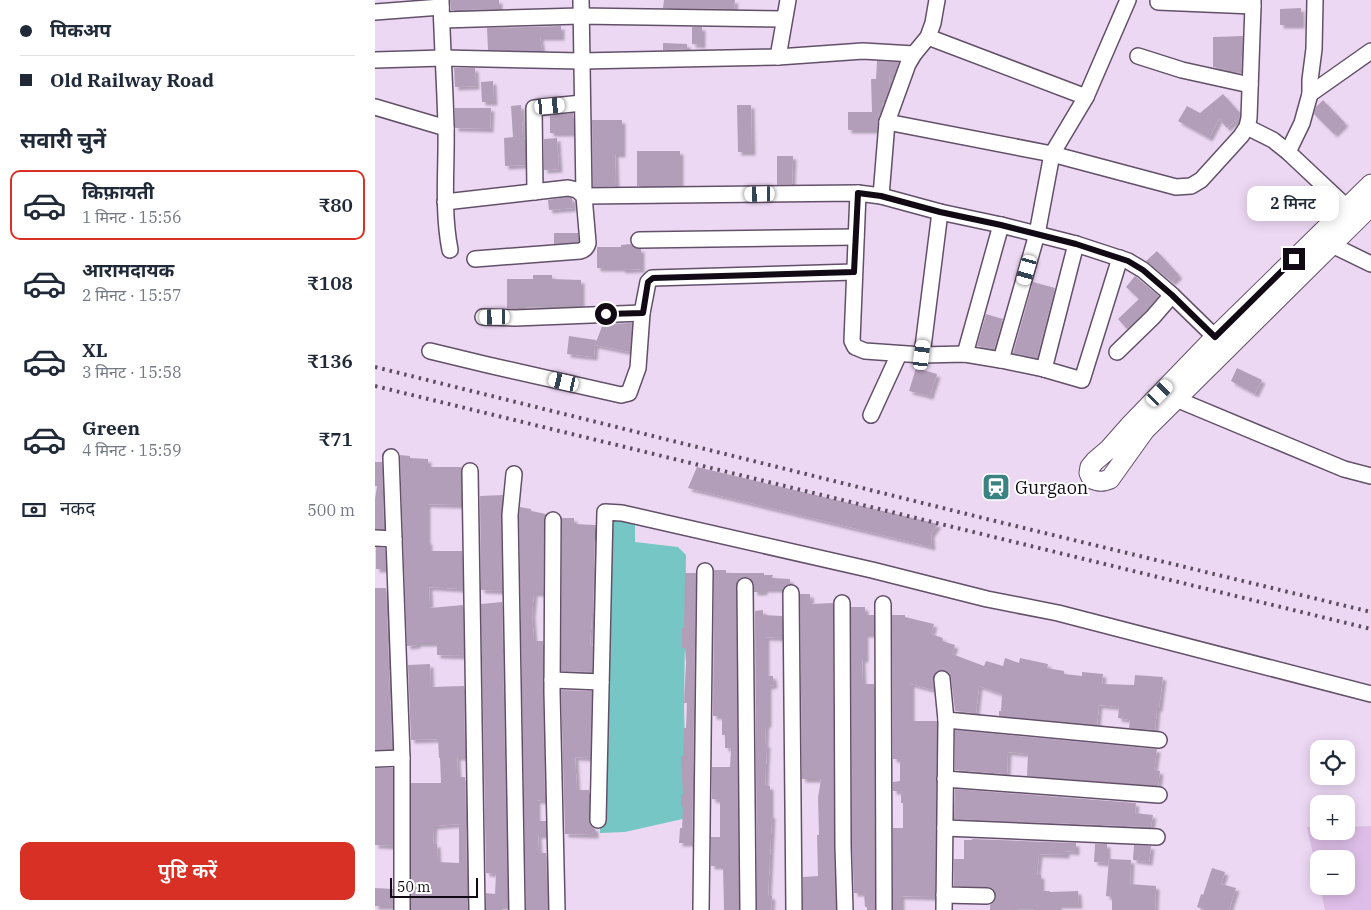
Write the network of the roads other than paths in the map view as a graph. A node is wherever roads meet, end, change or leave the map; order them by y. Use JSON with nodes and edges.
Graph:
{"nodes":[{"id":1,"x":581,"y":0,"type":"edge"},
{"id":2,"x":787,"y":0,"type":"edge"},
{"id":3,"x":937,"y":0,"type":"edge"},
{"id":4,"x":1128,"y":0,"type":"edge"},
{"id":5,"x":1315,"y":0,"type":"edge"},
{"id":6,"x":1158,"y":2,"type":"dead end"},
{"id":7,"x":1253,"y":3,"type":"edge"},
{"id":8,"x":441,"y":9,"type":"edge"},
{"id":9,"x":375,"y":12,"type":"edge"},
{"id":10,"x":580,"y":16,"type":"junction"},
{"id":11,"x":784,"y":19,"type":"junction"},
{"id":12,"x":928,"y":37,"type":"junction"},
{"id":13,"x":1371,"y":51,"type":"edge"},
{"id":14,"x":914,"y":54,"type":"junction"},
{"id":15,"x":1138,"y":56,"type":"dead end"},
{"id":16,"x":778,"y":57,"type":"junction"},
{"id":17,"x":443,"y":58,"type":"junction"},
{"id":18,"x":375,"y":60,"type":"edge"},
{"id":19,"x":581,"y":61,"type":"junction"},
{"id":20,"x":1250,"y":85,"type":"junction"},
{"id":21,"x":1310,"y":94,"type":"junction"},
{"id":22,"x":1086,"y":96,"type":"junction"},
{"id":23,"x":582,"y":103,"type":"junction"},
{"id":24,"x":375,"y":107,"type":"edge"},
{"id":25,"x":887,"y":122,"type":"junction"},
{"id":26,"x":1247,"y":127,"type":"junction"},
{"id":27,"x":446,"y":128,"type":"junction"},
{"id":28,"x":1288,"y":152,"type":"junction"},
{"id":29,"x":1052,"y":154,"type":"junction"},
{"id":30,"x":1371,"y":184,"type":"edge"},
{"id":31,"x":535,"y":192,"type":"junction"},
{"id":32,"x":858,"y":193,"type":"junction"},
{"id":33,"x":585,"y":196,"type":"junction"},
{"id":34,"x":881,"y":196,"type":"junction"},
{"id":35,"x":445,"y":202,"type":"junction"},
{"id":36,"x":1359,"y":210,"type":"edge"},
{"id":37,"x":940,"y":212,"type":"junction"},
{"id":38,"x":1001,"y":225,"type":"junction"},
{"id":39,"x":1037,"y":234,"type":"junction"},
{"id":40,"x":856,"y":237,"type":"junction"},
{"id":41,"x":639,"y":240,"type":"dead end"},
{"id":42,"x":1076,"y":244,"type":"junction"},
{"id":43,"x":1332,"y":245,"type":"junction"},
{"id":44,"x":450,"y":250,"type":"dead end"},
{"id":45,"x":1120,"y":258,"type":"junction"},
{"id":46,"x":475,"y":259,"type":"dead end"},
{"id":47,"x":1371,"y":264,"type":"edge"},
{"id":48,"x":854,"y":272,"type":"junction"},
{"id":49,"x":1172,"y":295,"type":"junction"},
{"id":50,"x":643,"y":313,"type":"junction"},
{"id":51,"x":483,"y":317,"type":"dead end"},
{"id":52,"x":1215,"y":337,"type":"junction"},
{"id":53,"x":430,"y":351,"type":"dead end"},
{"id":54,"x":1117,"y":352,"type":"dead end"},
{"id":55,"x":899,"y":354,"type":"junction"},
{"id":56,"x":965,"y":354,"type":"junction"},
{"id":57,"x":922,"y":355,"type":"junction"},
{"id":58,"x":1001,"y":360,"type":"junction"},
{"id":59,"x":1044,"y":369,"type":"junction"},
{"id":60,"x":1176,"y":399,"type":"junction"},
{"id":61,"x":871,"y":415,"type":"dead end"},
{"id":62,"x":391,"y":457,"type":"dead end"},
{"id":63,"x":469,"y":471,"type":"dead end"},
{"id":64,"x":514,"y":474,"type":"dead end"},
{"id":65,"x":1371,"y":476,"type":"edge"},
{"id":66,"x":553,"y":520,"type":"dead end"},
{"id":67,"x":375,"y":538,"type":"edge"},
{"id":68,"x":394,"y":539,"type":"junction"},
{"id":69,"x":705,"y":571,"type":"dead end"},
{"id":70,"x":745,"y":586,"type":"dead end"},
{"id":71,"x":791,"y":593,"type":"dead end"},
{"id":72,"x":842,"y":604,"type":"dead end"},
{"id":73,"x":883,"y":604,"type":"dead end"},
{"id":74,"x":942,"y":679,"type":"dead end"},
{"id":75,"x":552,"y":680,"type":"junction"},
{"id":76,"x":601,"y":682,"type":"junction"},
{"id":77,"x":1371,"y":694,"type":"edge"},
{"id":78,"x":946,"y":720,"type":"junction"},
{"id":79,"x":1159,"y":740,"type":"dead end"},
{"id":80,"x":402,"y":758,"type":"junction"},
{"id":81,"x":375,"y":759,"type":"edge"},
{"id":82,"x":945,"y":779,"type":"junction"},
{"id":83,"x":1159,"y":795,"type":"dead end"},
{"id":84,"x":598,"y":820,"type":"dead end"},
{"id":85,"x":945,"y":828,"type":"junction"},
{"id":86,"x":1157,"y":837,"type":"dead end"},
{"id":87,"x":987,"y":896,"type":"dead end"},
{"id":88,"x":944,"y":903,"type":"edge"},
{"id":89,"x":402,"y":910,"type":"edge"},
{"id":90,"x":477,"y":910,"type":"edge"},
{"id":91,"x":517,"y":910,"type":"edge"},
{"id":92,"x":557,"y":910,"type":"edge"},
{"id":93,"x":701,"y":910,"type":"edge"},
{"id":94,"x":748,"y":910,"type":"edge"},
{"id":95,"x":794,"y":910,"type":"edge"},
{"id":96,"x":845,"y":910,"type":"edge"},
{"id":97,"x":884,"y":910,"type":"edge"}],
"edges":[{"from":1,"to":10,"type":"street"},
{"from":2,"to":11,"type":"street"},
{"from":3,"to":12,"type":"street"},
{"from":4,"to":22,"type":"street"},
{"from":5,"to":21,"type":"street"},
{"from":6,"to":7,"type":"street"},
{"from":7,"to":20,"type":"street"},
{"from":8,"to":9,"type":"street"},
{"from":8,"to":10,"type":"street"},
{"from":8,"to":17,"type":"street"},
{"from":10,"to":11,"type":"street"},
{"from":10,"to":19,"type":"street"},
{"from":11,"to":16,"type":"street"},
{"from":12,"to":14,"type":"street"},
{"from":12,"to":22,"type":"street"},
{"from":13,"to":21,"type":"street"},
{"from":14,"to":16,"type":"street"},
{"from":14,"to":25,"type":"street"},
{"from":15,"to":20,"type":"street"},
{"from":16,"to":19,"type":"street"},
{"from":17,"to":18,"type":"street"},
{"from":17,"to":19,"type":"street"},
{"from":17,"to":27,"type":"street"},
{"from":19,"to":23,"type":"street"},
{"from":20,"to":26,"type":"street"},
{"from":21,"to":28,"type":"street"},
{"from":22,"to":29,"type":"street"},
{"from":23,"to":31,"type":"street"},
{"from":23,"to":33,"type":"street"},
{"from":24,"to":27,"type":"street"},
{"from":25,"to":29,"type":"street"},
{"from":25,"to":34,"type":"street"},
{"from":26,"to":28,"type":"street"},
{"from":26,"to":29,"type":"street"},
{"from":27,"to":35,"type":"street"},
{"from":28,"to":36,"type":"street"},
{"from":29,"to":39,"type":"street"},
{"from":30,"to":36,"type":"main road"},
{"from":31,"to":33,"type":"street"},
{"from":31,"to":35,"type":"street"},
{"from":32,"to":33,"type":"street"},
{"from":32,"to":34,"type":"street"},
{"from":32,"to":40,"type":"street"},
{"from":33,"to":46,"type":"street"},
{"from":34,"to":37,"type":"street"},
{"from":35,"to":44,"type":"street"},
{"from":36,"to":43,"type":"main road"},
{"from":36,"to":52,"type":"main road"},
{"from":37,"to":38,"type":"street"},
{"from":37,"to":57,"type":"street"},
{"from":38,"to":39,"type":"street"},
{"from":38,"to":56,"type":"street"},
{"from":39,"to":42,"type":"street"},
{"from":39,"to":58,"type":"street"},
{"from":40,"to":41,"type":"street"},
{"from":40,"to":48,"type":"street"},
{"from":42,"to":45,"type":"street"},
{"from":42,"to":59,"type":"street"},
{"from":43,"to":47,"type":"street"},
{"from":43,"to":60,"type":"main road"},
{"from":45,"to":49,"type":"street"},
{"from":45,"to":59,"type":"street"},
{"from":48,"to":50,"type":"street"},
{"from":48,"to":55,"type":"street"},
{"from":49,"to":52,"type":"street"},
{"from":49,"to":54,"type":"street"},
{"from":50,"to":51,"type":"street"},
{"from":50,"to":53,"type":"street"},
{"from":52,"to":60,"type":"main road"},
{"from":55,"to":57,"type":"street"},
{"from":55,"to":61,"type":"street"},
{"from":56,"to":57,"type":"street"},
{"from":56,"to":58,"type":"street"},
{"from":58,"to":59,"type":"street"},
{"from":60,"to":65,"type":"street"},
{"from":62,"to":68,"type":"street"},
{"from":63,"to":90,"type":"street"},
{"from":64,"to":91,"type":"street"},
{"from":66,"to":75,"type":"street"},
{"from":67,"to":68,"type":"street"},
{"from":68,"to":80,"type":"street"},
{"from":69,"to":93,"type":"street"},
{"from":70,"to":94,"type":"street"},
{"from":71,"to":95,"type":"street"},
{"from":72,"to":96,"type":"street"},
{"from":73,"to":97,"type":"street"},
{"from":74,"to":78,"type":"street"},
{"from":75,"to":76,"type":"street"},
{"from":75,"to":92,"type":"street"},
{"from":76,"to":77,"type":"street"},
{"from":76,"to":84,"type":"street"},
{"from":78,"to":79,"type":"street"},
{"from":78,"to":82,"type":"street"},
{"from":80,"to":81,"type":"street"},
{"from":80,"to":89,"type":"street"},
{"from":82,"to":83,"type":"street"},
{"from":82,"to":85,"type":"street"},
{"from":85,"to":86,"type":"street"},
{"from":85,"to":88,"type":"street"},
{"from":87,"to":88,"type":"street"}]}
